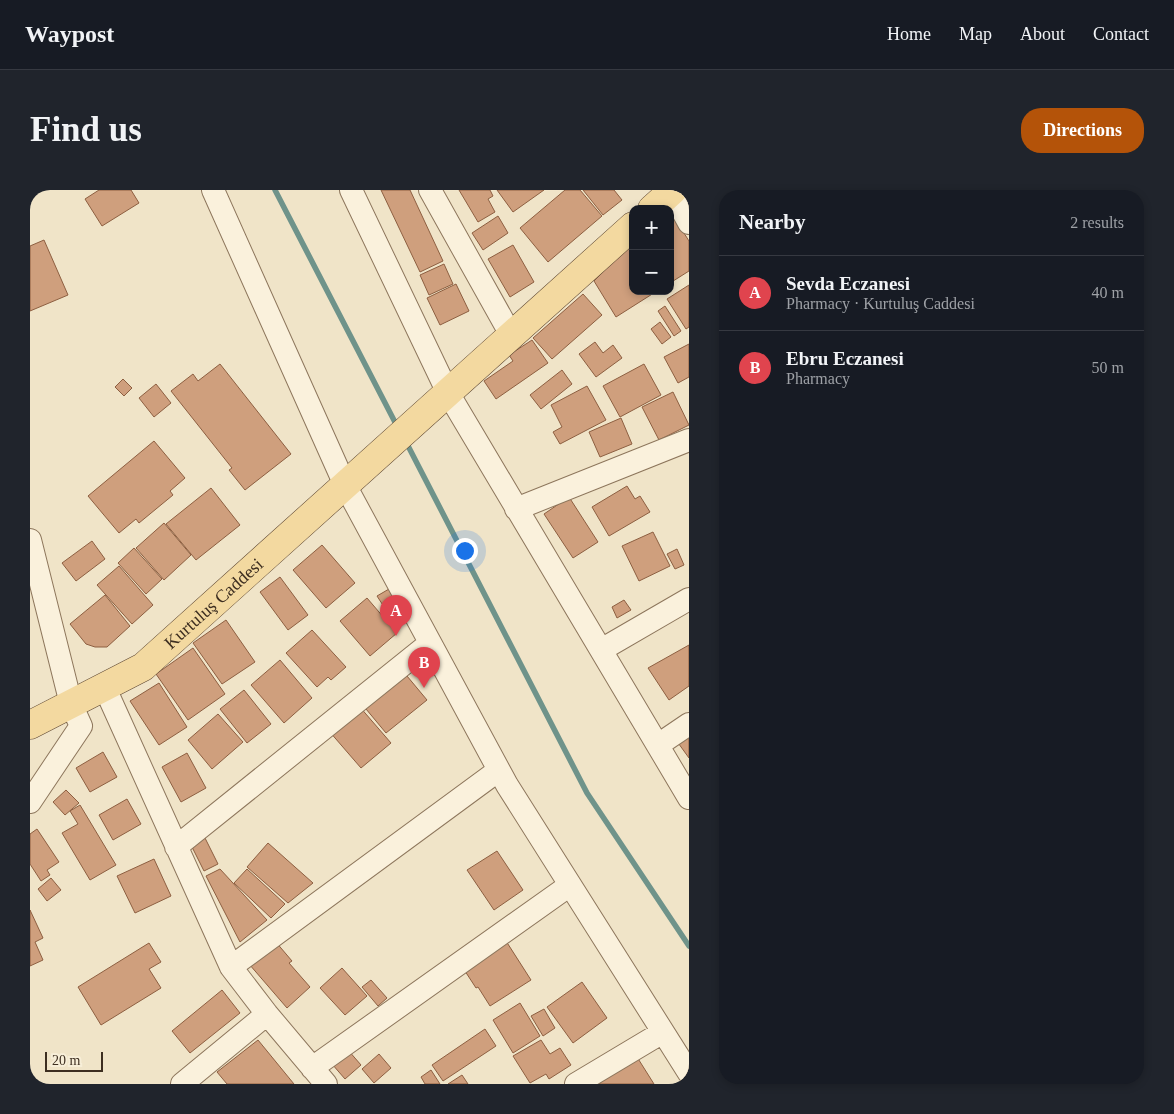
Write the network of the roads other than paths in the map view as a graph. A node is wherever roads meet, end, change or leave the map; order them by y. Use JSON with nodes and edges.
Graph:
{"nodes":[{"id":1,"x":213,"y":190,"type":"edge"},
{"id":2,"x":351,"y":190,"type":"edge"},
{"id":3,"x":430,"y":190,"type":"edge"},
{"id":4,"x":672,"y":190,"type":"edge"},
{"id":5,"x":656,"y":205,"type":"edge"},
{"id":6,"x":689,"y":222,"type":"edge"},
{"id":7,"x":629,"y":230,"type":"edge"},
{"id":8,"x":511,"y":335,"type":"junction"},
{"id":9,"x":438,"y":401,"type":"junction"},
{"id":10,"x":689,"y":440,"type":"edge"},
{"id":11,"x":345,"y":485,"type":"junction"},
{"id":12,"x":516,"y":509,"type":"junction"},
{"id":13,"x":30,"y":540,"type":"edge"},
{"id":14,"x":689,"y":599,"type":"edge"},
{"id":15,"x":430,"y":643,"type":"junction"},
{"id":16,"x":601,"y":650,"type":"junction"},
{"id":17,"x":104,"y":686,"type":"junction"},
{"id":18,"x":71,"y":704,"type":"junction"},
{"id":19,"x":689,"y":724,"type":"edge"},
{"id":20,"x":30,"y":725,"type":"edge"},
{"id":21,"x":658,"y":745,"type":"junction"},
{"id":22,"x":499,"y":770,"type":"junction"},
{"id":23,"x":689,"y":798,"type":"edge"},
{"id":24,"x":30,"y":802,"type":"edge"},
{"id":25,"x":176,"y":847,"type":"junction"},
{"id":26,"x":570,"y":885,"type":"junction"},
{"id":27,"x":231,"y":967,"type":"junction"},
{"id":28,"x":267,"y":1014,"type":"junction"},
{"id":29,"x":663,"y":1032,"type":"junction"},
{"id":30,"x":689,"y":1073,"type":"edge"},
{"id":31,"x":319,"y":1076,"type":"edge"},
{"id":32,"x":182,"y":1084,"type":"edge"},
{"id":33,"x":576,"y":1084,"type":"edge"}],
"edges":[{"from":1,"to":11,"type":"street"},
{"from":2,"to":9,"type":"street"},
{"from":3,"to":8,"type":"street"},
{"from":4,"to":5,"type":"main road"},
{"from":4,"to":6,"type":"street"},
{"from":7,"to":8,"type":"main road","name":"Kurtuluş Caddesi"},
{"from":8,"to":9,"type":"main road","name":"Kurtuluş Caddesi"},
{"from":9,"to":11,"type":"main road","name":"Kurtuluş Caddesi"},
{"from":9,"to":12,"type":"street"},
{"from":10,"to":12,"type":"street"},
{"from":11,"to":15,"type":"street"},
{"from":11,"to":17,"type":"main road","name":"Kurtuluş Caddesi"},
{"from":12,"to":16,"type":"street"},
{"from":13,"to":18,"type":"street"},
{"from":14,"to":16,"type":"street"},
{"from":15,"to":22,"type":"street"},
{"from":15,"to":25,"type":"street"},
{"from":16,"to":21,"type":"street"},
{"from":17,"to":18,"type":"main road","name":"Kurtuluş Caddesi"},
{"from":17,"to":25,"type":"street"},
{"from":18,"to":20,"type":"main road","name":"Kurtuluş Caddesi"},
{"from":18,"to":24,"type":"street"},
{"from":19,"to":21,"type":"street"},
{"from":21,"to":23,"type":"street"},
{"from":22,"to":26,"type":"street"},
{"from":22,"to":27,"type":"street"},
{"from":25,"to":27,"type":"street"},
{"from":26,"to":29,"type":"street"},
{"from":26,"to":31,"type":"street"},
{"from":27,"to":28,"type":"street"},
{"from":28,"to":31,"type":"street"},
{"from":28,"to":32,"type":"street"},
{"from":29,"to":30,"type":"street"},
{"from":29,"to":33,"type":"street"}]}
